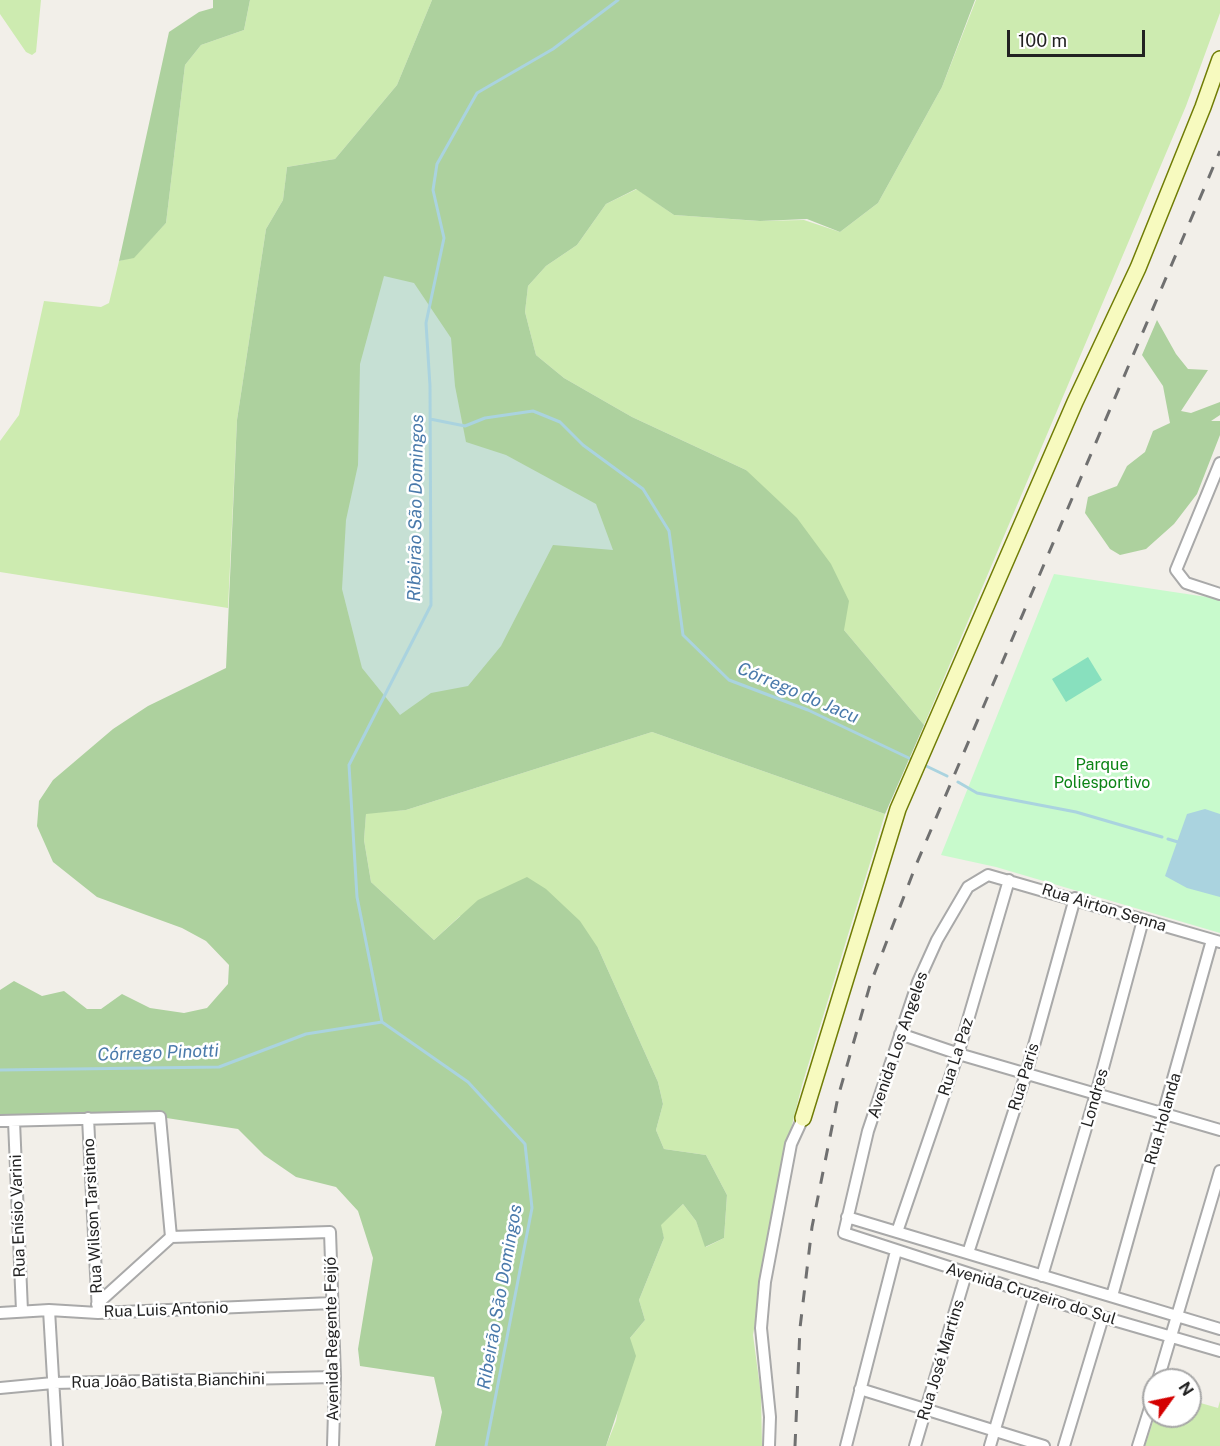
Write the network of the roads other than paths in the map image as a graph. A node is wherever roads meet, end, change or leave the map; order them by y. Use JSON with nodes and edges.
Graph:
{"nodes":[{"id":1,"x":1220,"y":59,"type":"edge"},
{"id":2,"x":1220,"y":463,"type":"edge"},
{"id":3,"x":1220,"y":594,"type":"edge"},
{"id":4,"x":988,"y":875,"type":"joint"},
{"id":5,"x":1009,"y":880,"type":"junction"},
{"id":6,"x":1075,"y":898,"type":"junction"},
{"id":7,"x":1143,"y":920,"type":"junction"},
{"id":8,"x":1216,"y":941,"type":"edge"},
{"id":9,"x":900,"y":1034,"type":"junction"},
{"id":10,"x":958,"y":1054,"type":"junction"},
{"id":11,"x":1026,"y":1074,"type":"junction"},
{"id":12,"x":1096,"y":1094,"type":"junction"},
{"id":13,"x":1165,"y":1113,"type":"junction"},
{"id":14,"x":88,"y":1118,"type":"junction"},
{"id":15,"x":803,"y":1118,"type":"joint"},
{"id":16,"x":0,"y":1121,"type":"edge"},
{"id":17,"x":14,"y":1121,"type":"junction"},
{"id":18,"x":1220,"y":1130,"type":"edge"},
{"id":19,"x":1220,"y":1171,"type":"edge"},
{"id":20,"x":848,"y":1217,"type":"junction"},
{"id":21,"x":897,"y":1232,"type":"junction"},
{"id":22,"x":844,"y":1233,"type":"joint"},
{"id":23,"x":171,"y":1237,"type":"junction"},
{"id":24,"x":896,"y":1251,"type":"junction"},
{"id":25,"x":969,"y":1254,"type":"junction"},
{"id":26,"x":966,"y":1274,"type":"junction"},
{"id":27,"x":1042,"y":1276,"type":"junction"},
{"id":28,"x":1035,"y":1294,"type":"junction"},
{"id":29,"x":1112,"y":1296,"type":"junction"},
{"id":30,"x":332,"y":1303,"type":"junction"},
{"id":31,"x":97,"y":1309,"type":"junction"},
{"id":32,"x":49,"y":1310,"type":"junction"},
{"id":33,"x":22,"y":1311,"type":"junction"},
{"id":34,"x":0,"y":1313,"type":"edge"},
{"id":35,"x":1178,"y":1316,"type":"junction"},
{"id":36,"x":1103,"y":1317,"type":"junction"},
{"id":37,"x":1220,"y":1329,"type":"edge"},
{"id":38,"x":1172,"y":1336,"type":"junction"},
{"id":39,"x":1220,"y":1351,"type":"edge"},
{"id":40,"x":1162,"y":1368,"type":"edge"},
{"id":41,"x":335,"y":1377,"type":"junction"},
{"id":42,"x":53,"y":1383,"type":"junction"},
{"id":43,"x":0,"y":1388,"type":"edge"},
{"id":44,"x":860,"y":1389,"type":"junction"},
{"id":45,"x":926,"y":1410,"type":"junction"},
{"id":46,"x":1144,"y":1428,"type":"edge"},
{"id":47,"x":995,"y":1431,"type":"junction"},
{"id":48,"x":57,"y":1446,"type":"edge"},
{"id":49,"x":333,"y":1446,"type":"edge"},
{"id":50,"x":769,"y":1446,"type":"edge"},
{"id":51,"x":846,"y":1446,"type":"edge"},
{"id":52,"x":915,"y":1446,"type":"edge"},
{"id":53,"x":990,"y":1446,"type":"edge"},
{"id":54,"x":1044,"y":1446,"type":"edge"},
{"id":55,"x":1064,"y":1446,"type":"edge"},
{"id":56,"x":1138,"y":1446,"type":"edge"}],
"edges":[{"from":1,"to":15,"type":"street"},
{"from":2,"to":3,"type":"street"},
{"from":4,"to":5,"type":"street","name":"Rua Airton Senna"},
{"from":4,"to":9,"type":"street","name":"Avenida Los Angeles"},
{"from":5,"to":6,"type":"street","name":"Rua Airton Senna"},
{"from":5,"to":10,"type":"street","name":"Rua La Paz"},
{"from":6,"to":7,"type":"street","name":"Rua Airton Senna"},
{"from":6,"to":11,"type":"street","name":"Rua Paris"},
{"from":7,"to":8,"type":"street","name":"Rua Airton Senna"},
{"from":7,"to":12,"type":"street","name":"Londres"},
{"from":8,"to":13,"type":"street","name":"Rua Holanda"},
{"from":9,"to":10,"type":"street"},
{"from":9,"to":20,"type":"street","name":"Avenida Los Angeles"},
{"from":10,"to":11,"type":"street"},
{"from":10,"to":21,"type":"street","name":"Rua La Paz"},
{"from":11,"to":12,"type":"street"},
{"from":11,"to":25,"type":"street","name":"Rua Paris"},
{"from":12,"to":13,"type":"street"},
{"from":12,"to":27,"type":"street","name":"Londres"},
{"from":13,"to":18,"type":"street"},
{"from":13,"to":29,"type":"street","name":"Rua Holanda"},
{"from":14,"to":17,"type":"street"},
{"from":14,"to":23,"type":"street"},
{"from":14,"to":31,"type":"street","name":"Rua Wilson Tarsitano"},
{"from":15,"to":50,"type":"street"},
{"from":16,"to":17,"type":"street"},
{"from":17,"to":33,"type":"street","name":"Rua Enísio Varini"},
{"from":19,"to":35,"type":"street"},
{"from":20,"to":21,"type":"street","name":"Avenida Cruzeiro do Sul"},
{"from":20,"to":22,"type":"street","name":"Avenida Los Angeles"},
{"from":21,"to":25,"type":"street","name":"Avenida Cruzeiro do Sul"},
{"from":22,"to":24,"type":"street","name":"Avenida Cruzeiro do Sul"},
{"from":23,"to":30,"type":"street","name":"Avenida Regente Feijó"},
{"from":23,"to":31,"type":"street"},
{"from":24,"to":26,"type":"street","name":"Avenida Cruzeiro do Sul"},
{"from":24,"to":44,"type":"street"},
{"from":25,"to":27,"type":"street","name":"Avenida Cruzeiro do Sul"},
{"from":26,"to":28,"type":"street","name":"Avenida Cruzeiro do Sul"},
{"from":26,"to":45,"type":"street","name":"Rua José Martins"},
{"from":27,"to":29,"type":"street","name":"Avenida Cruzeiro do Sul"},
{"from":28,"to":36,"type":"street","name":"Avenida Cruzeiro do Sul"},
{"from":28,"to":47,"type":"street"},
{"from":29,"to":35,"type":"street","name":"Avenida Cruzeiro do Sul"},
{"from":30,"to":31,"type":"street","name":"Rua Luis Antonio"},
{"from":30,"to":41,"type":"street","name":"Avenida Regente Feijó"},
{"from":31,"to":32,"type":"street","name":"Rua Luis Antonio"},
{"from":32,"to":33,"type":"street","name":"Rua Luis Antonio"},
{"from":32,"to":42,"type":"street"},
{"from":33,"to":34,"type":"street","name":"Rua Luis Antonio"},
{"from":35,"to":37,"type":"street","name":"Avenida Cruzeiro do Sul"},
{"from":35,"to":38,"type":"street"},
{"from":36,"to":38,"type":"street","name":"Avenida Cruzeiro do Sul"},
{"from":36,"to":55,"type":"street"},
{"from":38,"to":39,"type":"street","name":"Avenida Cruzeiro do Sul"},
{"from":38,"to":40,"type":"street"},
{"from":41,"to":42,"type":"street","name":"Rua João Batista Bianchini"},
{"from":41,"to":49,"type":"street","name":"Avenida Regente Feijó"},
{"from":42,"to":43,"type":"street","name":"Rua João Batista Bianchini"},
{"from":42,"to":48,"type":"street"},
{"from":44,"to":45,"type":"street"},
{"from":44,"to":51,"type":"street"},
{"from":45,"to":47,"type":"street"},
{"from":45,"to":52,"type":"street","name":"Rua José Martins"},
{"from":46,"to":56,"type":"street"},
{"from":47,"to":53,"type":"street"},
{"from":47,"to":54,"type":"street"}]}
